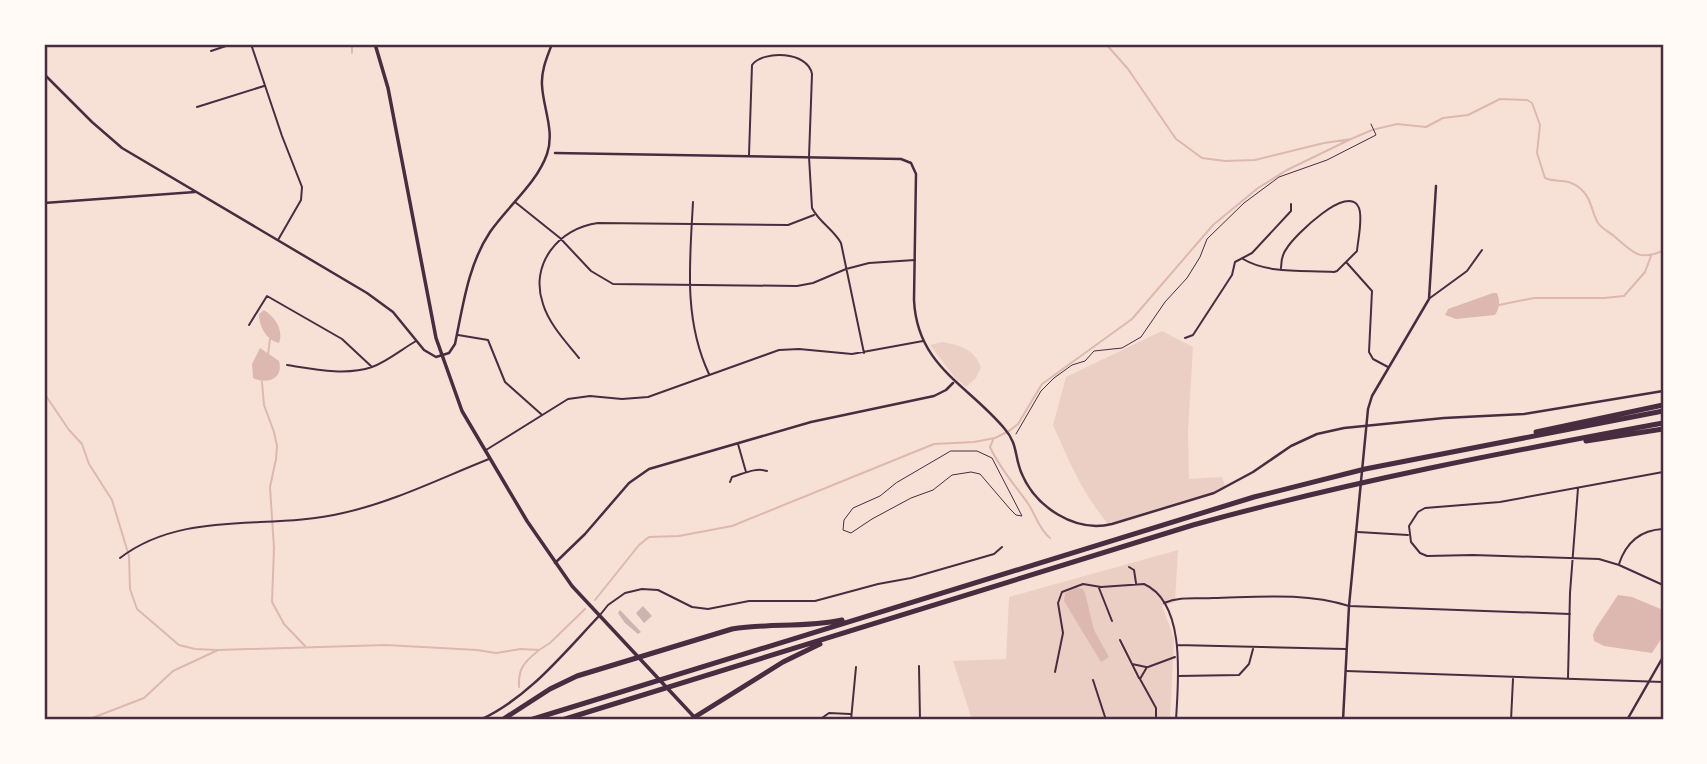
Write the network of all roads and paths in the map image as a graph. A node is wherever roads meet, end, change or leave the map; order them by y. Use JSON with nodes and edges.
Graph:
{"nodes":[{"id":1,"x":232,"y":44,"type":"edge"},
{"id":2,"x":251,"y":44,"type":"edge"},
{"id":3,"x":375,"y":44,"type":"edge"},
{"id":4,"x":552,"y":44,"type":"edge"},
{"id":5,"x":211,"y":51,"type":"dead end"},
{"id":6,"x":44,"y":74,"type":"edge"},
{"id":7,"x":265,"y":86,"type":"junction"},
{"id":8,"x":197,"y":107,"type":"dead end"},
{"id":9,"x":1371,"y":124,"type":"dead end"},
{"id":10,"x":547,"y":153,"type":"junction"},
{"id":11,"x":555,"y":153,"type":"joint"},
{"id":12,"x":749,"y":156,"type":"junction"},
{"id":13,"x":809,"y":157,"type":"junction"},
{"id":14,"x":1436,"y":186,"type":"dead end"},
{"id":15,"x":195,"y":192,"type":"junction"},
{"id":16,"x":514,"y":201,"type":"junction"},
{"id":17,"x":692,"y":202,"type":"dead end"},
{"id":18,"x":44,"y":203,"type":"edge"},
{"id":19,"x":1291,"y":204,"type":"dead end"},
{"id":20,"x":815,"y":214,"type":"junction"},
{"id":21,"x":692,"y":224,"type":"junction"},
{"id":22,"x":560,"y":237,"type":"junction"},
{"id":23,"x":277,"y":241,"type":"junction"},
{"id":24,"x":1482,"y":250,"type":"dead end"},
{"id":25,"x":1242,"y":259,"type":"junction"},
{"id":26,"x":915,"y":260,"type":"junction"},
{"id":27,"x":1348,"y":263,"type":"junction"},
{"id":28,"x":1281,"y":268,"type":"junction"},
{"id":29,"x":846,"y":269,"type":"junction"},
{"id":30,"x":690,"y":286,"type":"junction"},
{"id":31,"x":1429,"y":299,"type":"junction"},
{"id":32,"x":249,"y":325,"type":"dead end"},
{"id":33,"x":457,"y":335,"type":"junction"},
{"id":34,"x":1185,"y":338,"type":"dead end"},
{"id":35,"x":416,"y":341,"type":"junction"},
{"id":36,"x":923,"y":341,"type":"junction"},
{"id":37,"x":863,"y":353,"type":"junction"},
{"id":38,"x":442,"y":356,"type":"junction"},
{"id":39,"x":579,"y":358,"type":"dead end"},
{"id":40,"x":287,"y":365,"type":"dead end"},
{"id":41,"x":372,"y":367,"type":"junction"},
{"id":42,"x":1389,"y":368,"type":"junction"},
{"id":43,"x":709,"y":374,"type":"junction"},
{"id":44,"x":954,"y":382,"type":"junction"},
{"id":45,"x":1663,"y":391,"type":"edge"},
{"id":46,"x":1663,"y":405,"type":"edge"},
{"id":47,"x":1663,"y":411,"type":"edge"},
{"id":48,"x":541,"y":415,"type":"junction"},
{"id":49,"x":1663,"y":423,"type":"edge"},
{"id":50,"x":1366,"y":426,"type":"junction"},
{"id":51,"x":1663,"y":429,"type":"edge"},
{"id":52,"x":1011,"y":437,"type":"junction"},
{"id":53,"x":738,"y":443,"type":"junction"},
{"id":54,"x":1488,"y":445,"type":"junction"},
{"id":55,"x":1548,"y":445,"type":"junction"},
{"id":56,"x":485,"y":450,"type":"junction"},
{"id":57,"x":489,"y":459,"type":"junction"},
{"id":58,"x":767,"y":471,"type":"dead end"},
{"id":59,"x":747,"y":472,"type":"junction"},
{"id":60,"x":1663,"y":472,"type":"edge"},
{"id":61,"x":730,"y":482,"type":"dead end"},
{"id":62,"x":1578,"y":487,"type":"junction"},
{"id":63,"x":1015,"y":502,"type":"joint"},
{"id":64,"x":1663,"y":529,"type":"edge"},
{"id":65,"x":1355,"y":532,"type":"junction"},
{"id":66,"x":1409,"y":535,"type":"junction"},
{"id":67,"x":1002,"y":547,"type":"dead end"},
{"id":68,"x":120,"y":558,"type":"dead end"},
{"id":69,"x":1573,"y":559,"type":"junction"},
{"id":70,"x":555,"y":564,"type":"junction"},
{"id":71,"x":1619,"y":565,"type":"junction"},
{"id":72,"x":1129,"y":567,"type":"dead end"},
{"id":73,"x":1136,"y":584,"type":"junction"},
{"id":74,"x":1663,"y":585,"type":"edge"},
{"id":75,"x":1098,"y":587,"type":"junction"},
{"id":76,"x":1164,"y":603,"type":"junction"},
{"id":77,"x":1349,"y":606,"type":"junction"},
{"id":78,"x":893,"y":608,"type":"junction"},
{"id":79,"x":1570,"y":614,"type":"junction"},
{"id":80,"x":598,"y":616,"type":"junction"},
{"id":81,"x":1112,"y":621,"type":"dead end"},
{"id":82,"x":848,"y":632,"type":"junction"},
{"id":83,"x":1120,"y":640,"type":"dead end"},
{"id":84,"x":1177,"y":645,"type":"junction"},
{"id":85,"x":1254,"y":646,"type":"junction"},
{"id":86,"x":1347,"y":649,"type":"junction"},
{"id":87,"x":1177,"y":656,"type":"junction"},
{"id":88,"x":638,"y":657,"type":"junction"},
{"id":89,"x":1663,"y":657,"type":"edge"},
{"id":90,"x":1132,"y":664,"type":"junction"},
{"id":91,"x":919,"y":666,"type":"dead end"},
{"id":92,"x":856,"y":667,"type":"dead end"},
{"id":93,"x":1147,"y":667,"type":"junction"},
{"id":94,"x":1346,"y":671,"type":"junction"},
{"id":95,"x":1055,"y":672,"type":"dead end"},
{"id":96,"x":1177,"y":676,"type":"junction"},
{"id":97,"x":1513,"y":677,"type":"junction"},
{"id":98,"x":1140,"y":679,"type":"junction"},
{"id":99,"x":1569,"y":679,"type":"junction"},
{"id":100,"x":1093,"y":680,"type":"dead end"},
{"id":101,"x":1648,"y":682,"type":"junction"},
{"id":102,"x":1663,"y":682,"type":"edge"},
{"id":103,"x":852,"y":714,"type":"junction"},
{"id":104,"x":480,"y":720,"type":"edge"},
{"id":105,"x":502,"y":720,"type":"edge"},
{"id":106,"x":530,"y":720,"type":"edge"},
{"id":107,"x":562,"y":720,"type":"edge"},
{"id":108,"x":582,"y":720,"type":"edge"},
{"id":109,"x":599,"y":720,"type":"edge"},
{"id":110,"x":694,"y":720,"type":"edge"},
{"id":111,"x":819,"y":720,"type":"edge"},
{"id":112,"x":851,"y":720,"type":"edge"},
{"id":113,"x":920,"y":720,"type":"edge"},
{"id":114,"x":1106,"y":720,"type":"edge"},
{"id":115,"x":1156,"y":720,"type":"edge"},
{"id":116,"x":1176,"y":720,"type":"edge"},
{"id":117,"x":1343,"y":720,"type":"edge"},
{"id":118,"x":1511,"y":720,"type":"edge"},
{"id":119,"x":1627,"y":720,"type":"edge"}],
"edges":[{"from":1,"to":5,"type":"street"},
{"from":2,"to":7,"type":"street"},
{"from":3,"to":38,"type":"main road"},
{"from":4,"to":10,"type":"street"},
{"from":6,"to":15,"type":"street"},
{"from":7,"to":8,"type":"street"},
{"from":7,"to":23,"type":"street"},
{"from":9,"to":52,"type":"path"},
{"from":10,"to":11,"type":"street"},
{"from":10,"to":16,"type":"street"},
{"from":11,"to":12,"type":"street"},
{"from":12,"to":13,"type":"street"},
{"from":12,"to":13,"type":"street"},
{"from":13,"to":20,"type":"street"},
{"from":13,"to":26,"type":"street"},
{"from":14,"to":31,"type":"street"},
{"from":15,"to":18,"type":"street"},
{"from":15,"to":23,"type":"street"},
{"from":16,"to":22,"type":"street"},
{"from":16,"to":33,"type":"street"},
{"from":17,"to":21,"type":"street"},
{"from":19,"to":25,"type":"street"},
{"from":20,"to":21,"type":"street"},
{"from":20,"to":29,"type":"street"},
{"from":21,"to":22,"type":"street"},
{"from":21,"to":30,"type":"street"},
{"from":22,"to":30,"type":"street"},
{"from":22,"to":39,"type":"street"},
{"from":23,"to":35,"type":"street"},
{"from":24,"to":31,"type":"street"},
{"from":25,"to":28,"type":"street"},
{"from":25,"to":34,"type":"street"},
{"from":26,"to":29,"type":"street"},
{"from":26,"to":36,"type":"street"},
{"from":27,"to":28,"type":"street"},
{"from":27,"to":28,"type":"street"},
{"from":27,"to":42,"type":"street"},
{"from":29,"to":30,"type":"street"},
{"from":29,"to":37,"type":"street"},
{"from":30,"to":43,"type":"street"},
{"from":31,"to":42,"type":"street"},
{"from":32,"to":41,"type":"street"},
{"from":33,"to":38,"type":"street"},
{"from":33,"to":48,"type":"street"},
{"from":35,"to":38,"type":"street"},
{"from":35,"to":41,"type":"street"},
{"from":36,"to":37,"type":"street"},
{"from":36,"to":44,"type":"street"},
{"from":37,"to":43,"type":"street"},
{"from":38,"to":56,"type":"main road"},
{"from":40,"to":41,"type":"street"},
{"from":42,"to":50,"type":"street"},
{"from":43,"to":48,"type":"street"},
{"from":44,"to":52,"type":"street"},
{"from":44,"to":53,"type":"street"},
{"from":45,"to":50,"type":"street"},
{"from":46,"to":54,"type":"highway"},
{"from":47,"to":54,"type":"highway"},
{"from":48,"to":56,"type":"street"},
{"from":49,"to":55,"type":"highway"},
{"from":50,"to":52,"type":"street"},
{"from":50,"to":65,"type":"street"},
{"from":51,"to":55,"type":"highway"},
{"from":53,"to":59,"type":"street"},
{"from":53,"to":70,"type":"street"},
{"from":54,"to":78,"type":"highway"},
{"from":55,"to":82,"type":"highway"},
{"from":56,"to":57,"type":"main road"},
{"from":57,"to":68,"type":"street"},
{"from":57,"to":70,"type":"main road"},
{"from":58,"to":59,"type":"street"},
{"from":59,"to":61,"type":"street"},
{"from":60,"to":62,"type":"street"},
{"from":62,"to":66,"type":"street"},
{"from":62,"to":69,"type":"street"},
{"from":63,"to":63,"type":"path"},
{"from":64,"to":71,"type":"street"},
{"from":65,"to":66,"type":"street"},
{"from":65,"to":77,"type":"street"},
{"from":66,"to":69,"type":"street"},
{"from":67,"to":80,"type":"street"},
{"from":69,"to":71,"type":"street"},
{"from":69,"to":79,"type":"street"},
{"from":70,"to":80,"type":"main road"},
{"from":71,"to":74,"type":"street"},
{"from":72,"to":73,"type":"street"},
{"from":73,"to":75,"type":"street"},
{"from":73,"to":76,"type":"street"},
{"from":75,"to":81,"type":"street"},
{"from":75,"to":95,"type":"street"},
{"from":76,"to":77,"type":"street"},
{"from":76,"to":84,"type":"street"},
{"from":77,"to":79,"type":"street"},
{"from":77,"to":86,"type":"street"},
{"from":78,"to":88,"type":"highway"},
{"from":78,"to":106,"type":"highway"},
{"from":79,"to":99,"type":"street"},
{"from":80,"to":88,"type":"main road"},
{"from":80,"to":104,"type":"street"},
{"from":82,"to":107,"type":"highway"},
{"from":82,"to":110,"type":"highway"},
{"from":83,"to":90,"type":"street"},
{"from":84,"to":85,"type":"street"},
{"from":84,"to":87,"type":"street"},
{"from":85,"to":86,"type":"street"},
{"from":85,"to":96,"type":"street"},
{"from":86,"to":94,"type":"street"},
{"from":87,"to":93,"type":"street"},
{"from":87,"to":96,"type":"street"},
{"from":88,"to":105,"type":"highway"},
{"from":88,"to":110,"type":"main road"},
{"from":89,"to":101,"type":"street"},
{"from":90,"to":93,"type":"street"},
{"from":90,"to":98,"type":"street"},
{"from":91,"to":113,"type":"street"},
{"from":92,"to":103,"type":"street"},
{"from":93,"to":98,"type":"street"},
{"from":94,"to":97,"type":"street"},
{"from":94,"to":117,"type":"street"},
{"from":96,"to":116,"type":"street"},
{"from":97,"to":99,"type":"street"},
{"from":97,"to":118,"type":"street"},
{"from":98,"to":115,"type":"street"},
{"from":99,"to":101,"type":"street"},
{"from":100,"to":114,"type":"street"},
{"from":101,"to":102,"type":"street"},
{"from":101,"to":119,"type":"street"},
{"from":103,"to":111,"type":"street"},
{"from":103,"to":112,"type":"street"},
{"from":108,"to":109,"type":"highway"}]}
